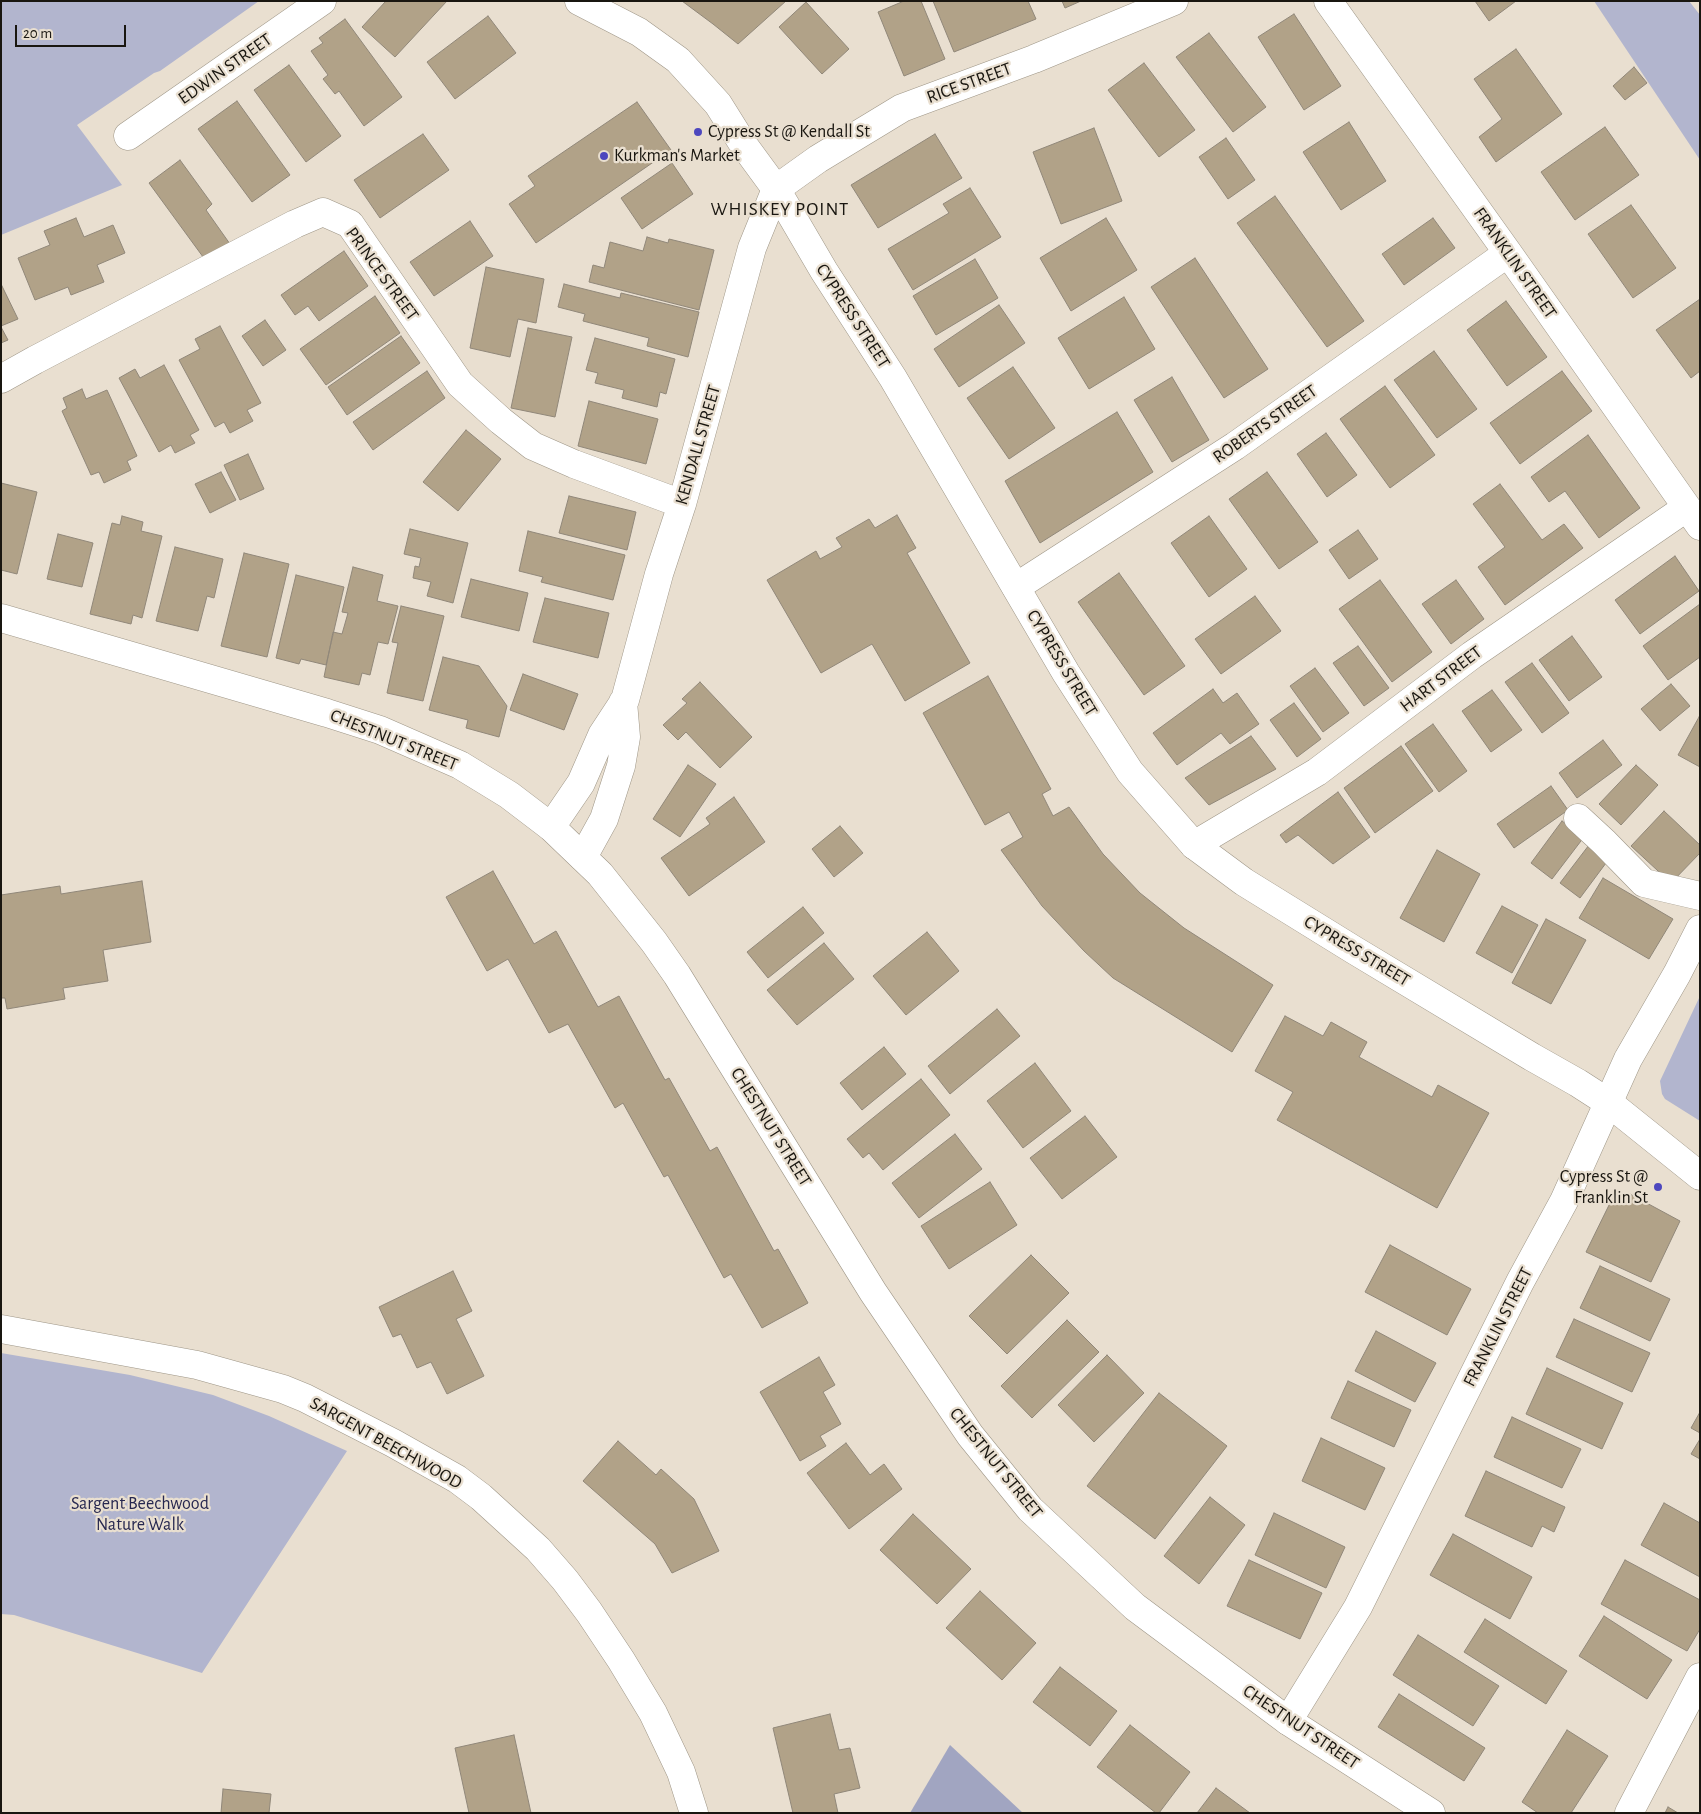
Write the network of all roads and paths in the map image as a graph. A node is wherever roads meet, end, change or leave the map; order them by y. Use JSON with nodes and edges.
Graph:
{"nodes":[{"id":1,"x":322,"y":1,"type":"edge"},
{"id":2,"x":579,"y":1,"type":"edge"},
{"id":3,"x":1174,"y":1,"type":"edge"},
{"id":4,"x":1328,"y":1,"type":"edge"},
{"id":5,"x":128,"y":136,"type":"dead end"},
{"id":6,"x":776,"y":190,"type":"junction"},
{"id":7,"x":1508,"y":253,"type":"junction"},
{"id":8,"x":1,"y":379,"type":"edge"},
{"id":9,"x":682,"y":504,"type":"junction"},
{"id":10,"x":1693,"y":517,"type":"edge"},
{"id":11,"x":1016,"y":587,"type":"junction"},
{"id":12,"x":1,"y":618,"type":"edge"},
{"id":13,"x":623,"y":702,"type":"junction"},
{"id":14,"x":1578,"y":818,"type":"dead end"},
{"id":15,"x":551,"y":827,"type":"junction"},
{"id":16,"x":1194,"y":845,"type":"junction"},
{"id":17,"x":583,"y":857,"type":"junction"},
{"id":18,"x":1700,"y":896,"type":"edge"},
{"id":19,"x":1700,"y":929,"type":"edge"},
{"id":20,"x":1609,"y":1103,"type":"junction"},
{"id":21,"x":1700,"y":1176,"type":"edge"},
{"id":22,"x":1,"y":1329,"type":"edge"},
{"id":23,"x":1700,"y":1677,"type":"edge"},
{"id":24,"x":1288,"y":1721,"type":"junction"},
{"id":25,"x":694,"y":1813,"type":"edge"},
{"id":26,"x":1431,"y":1813,"type":"edge"},
{"id":27,"x":1629,"y":1813,"type":"edge"}],
"edges":[{"from":1,"to":5,"type":"street","name":"EDWIN STREET"},
{"from":2,"to":6,"type":"street","name":"CYPRESS STREET"},
{"from":3,"to":6,"type":"street","name":"RICE STREET"},
{"from":4,"to":7,"type":"street","name":"FRANKLIN STREET"},
{"from":6,"to":9,"type":"street","name":"KENDALL STREET"},
{"from":6,"to":11,"type":"street","name":"CYPRESS STREET"},
{"from":7,"to":10,"type":"street","name":"FRANKLIN STREET"},
{"from":7,"to":11,"type":"street","name":"ROBERTS STREET"},
{"from":8,"to":9,"type":"street","name":"PRINCE STREET"},
{"from":9,"to":13,"type":"street","name":"KENDALL STREET"},
{"from":10,"to":16,"type":"street","name":"HART STREET"},
{"from":11,"to":16,"type":"street","name":"CYPRESS STREET"},
{"from":12,"to":15,"type":"street","name":"CHESTNUT STREET"},
{"from":13,"to":15,"type":"street","name":"KENDALL STREET"},
{"from":13,"to":17,"type":"street","name":"KENDALL STREET"},
{"from":14,"to":18,"type":"street"},
{"from":15,"to":17,"type":"street","name":"CHESTNUT STREET"},
{"from":16,"to":20,"type":"street","name":"CYPRESS STREET"},
{"from":17,"to":24,"type":"street","name":"CHESTNUT STREET"},
{"from":19,"to":20,"type":"street","name":"FRANKLIN STREET"},
{"from":20,"to":21,"type":"street","name":"CYPRESS STREET"},
{"from":20,"to":24,"type":"street","name":"FRANKLIN STREET"},
{"from":22,"to":25,"type":"street","name":"SARGENT BEECHWOOD"},
{"from":23,"to":27,"type":"street"},
{"from":24,"to":26,"type":"street","name":"CHESTNUT STREET"}]}
